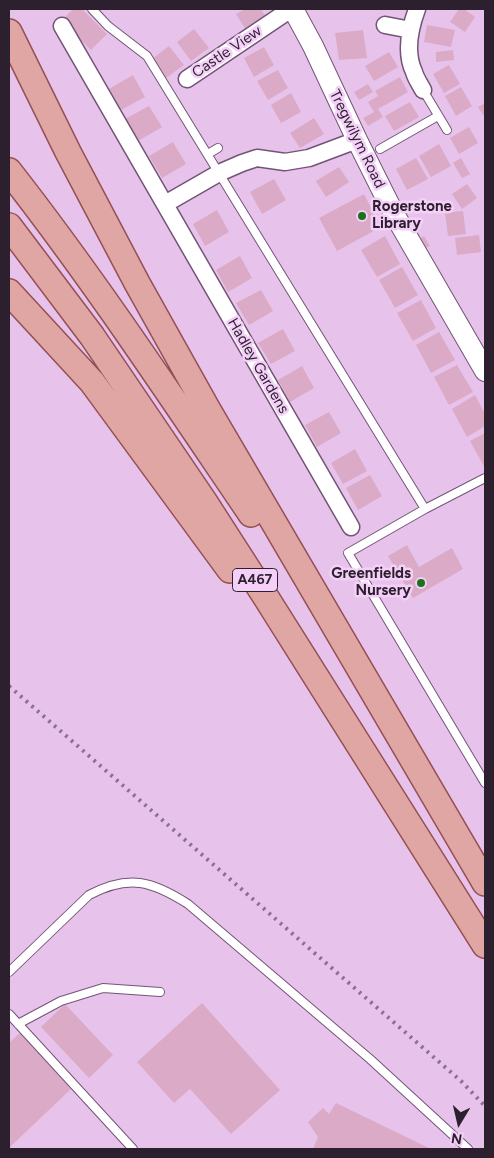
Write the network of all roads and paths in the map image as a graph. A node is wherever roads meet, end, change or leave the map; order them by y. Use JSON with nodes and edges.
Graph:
{"nodes":[{"id":1,"x":92,"y":9,"type":"edge"},
{"id":2,"x":292,"y":9,"type":"edge"},
{"id":3,"x":417,"y":9,"type":"edge"},
{"id":4,"x":385,"y":25,"type":"dead end"},
{"id":5,"x":62,"y":26,"type":"dead end"},
{"id":6,"x":411,"y":30,"type":"junction"},
{"id":7,"x":9,"y":32,"type":"edge"},
{"id":8,"x":187,"y":79,"type":"dead end"},
{"id":9,"x":423,"y":90,"type":"joint"},
{"id":10,"x":438,"y":116,"type":"junction"},
{"id":11,"x":447,"y":130,"type":"dead end"},
{"id":12,"x":356,"y":140,"type":"junction"},
{"id":13,"x":218,"y":148,"type":"dead end"},
{"id":14,"x":380,"y":149,"type":"dead end"},
{"id":15,"x":208,"y":154,"type":"junction"},
{"id":16,"x":9,"y":171,"type":"edge"},
{"id":17,"x":219,"y":173,"type":"junction"},
{"id":18,"x":165,"y":204,"type":"junction"},
{"id":19,"x":9,"y":226,"type":"edge"},
{"id":20,"x":9,"y":292,"type":"edge"},
{"id":21,"x":485,"y":371,"type":"edge"},
{"id":22,"x":485,"y":478,"type":"edge"},
{"id":23,"x":425,"y":509,"type":"junction"},
{"id":24,"x":351,"y":527,"type":"dead end"},
{"id":25,"x":356,"y":741,"type":"junction"},
{"id":26,"x":485,"y":783,"type":"edge"},
{"id":27,"x":485,"y":884,"type":"edge"},
{"id":28,"x":485,"y":945,"type":"edge"},
{"id":29,"x":9,"y":972,"type":"edge"},
{"id":30,"x":160,"y":992,"type":"dead end"},
{"id":31,"x":9,"y":1014,"type":"edge"},
{"id":32,"x":18,"y":1024,"type":"junction"},
{"id":33,"x":132,"y":1149,"type":"edge"},
{"id":34,"x":468,"y":1149,"type":"edge"}],
"edges":[{"from":1,"to":15,"type":"lane"},
{"from":2,"to":8,"type":"street","name":"Castle View"},
{"from":2,"to":12,"type":"street","name":"Tregwilym Road"},
{"from":3,"to":6,"type":"street"},
{"from":4,"to":6,"type":"street"},
{"from":5,"to":18,"type":"street","name":"Hadley Gardens"},
{"from":6,"to":9,"type":"street"},
{"from":7,"to":27,"type":"main road"},
{"from":9,"to":10,"type":"lane"},
{"from":10,"to":11,"type":"lane"},
{"from":10,"to":14,"type":"lane"},
{"from":12,"to":17,"type":"street"},
{"from":12,"to":21,"type":"street","name":"Tregwilym Road"},
{"from":13,"to":15,"type":"lane"},
{"from":15,"to":17,"type":"lane"},
{"from":16,"to":27,"type":"main road","number":"A467"},
{"from":17,"to":18,"type":"street"},
{"from":17,"to":23,"type":"lane"},
{"from":18,"to":24,"type":"street","name":"Hadley Gardens"},
{"from":19,"to":25,"type":"main road","number":"A467"},
{"from":20,"to":25,"type":"main road"},
{"from":22,"to":23,"type":"lane"},
{"from":23,"to":26,"type":"lane"},
{"from":25,"to":28,"type":"main road","number":"A467"},
{"from":29,"to":34,"type":"lane"},
{"from":30,"to":32,"type":"lane"},
{"from":31,"to":32,"type":"lane"},
{"from":32,"to":33,"type":"lane"}]}
